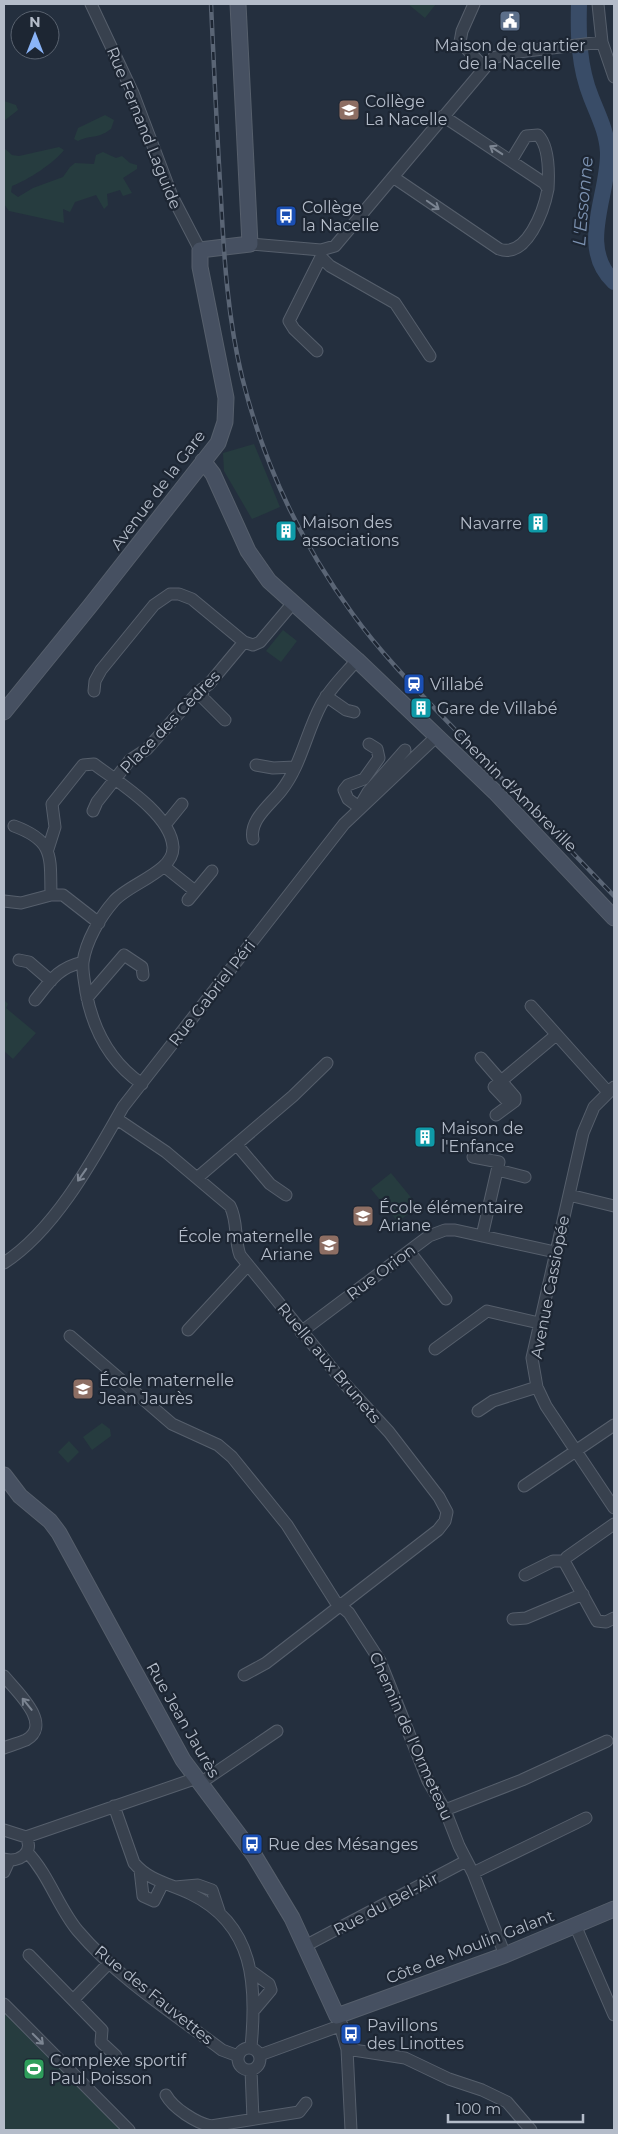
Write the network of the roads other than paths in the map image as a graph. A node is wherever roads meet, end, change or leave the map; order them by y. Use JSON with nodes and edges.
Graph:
{"nodes":[{"id":1,"x":91,"y":4,"type":"edge"},
{"id":2,"x":238,"y":4,"type":"edge"},
{"id":3,"x":474,"y":4,"type":"edge"},
{"id":4,"x":598,"y":4,"type":"edge"},
{"id":5,"x":602,"y":42,"type":"junction"},
{"id":6,"x":484,"y":67,"type":"junction"},
{"id":7,"x":614,"y":77,"type":"edge"},
{"id":8,"x":443,"y":116,"type":"junction"},
{"id":9,"x":511,"y":160,"type":"junction"},
{"id":10,"x":393,"y":177,"type":"junction"},
{"id":11,"x":548,"y":189,"type":"junction"},
{"id":12,"x":243,"y":245,"type":"junction"},
{"id":13,"x":200,"y":250,"type":"junction"},
{"id":14,"x":321,"y":253,"type":"junction"},
{"id":15,"x":317,"y":352,"type":"dead end"},
{"id":16,"x":430,"y":356,"type":"dead end"},
{"id":17,"x":203,"y":461,"type":"junction"},
{"id":18,"x":293,"y":602,"type":"junction"},
{"id":19,"x":244,"y":642,"type":"junction"},
{"id":20,"x":357,"y":660,"type":"junction"},
{"id":21,"x":202,"y":689,"type":"junction"},
{"id":22,"x":94,"y":691,"type":"dead end"},
{"id":23,"x":326,"y":696,"type":"junction"},
{"id":24,"x":4,"y":712,"type":"edge"},
{"id":25,"x":354,"y":712,"type":"dead end"},
{"id":26,"x":225,"y":720,"type":"dead end"},
{"id":27,"x":437,"y":736,"type":"junction"},
{"id":28,"x":369,"y":744,"type":"dead end"},
{"id":29,"x":405,"y":750,"type":"dead end"},
{"id":30,"x":256,"y":765,"type":"dead end"},
{"id":31,"x":295,"y":766,"type":"junction"},
{"id":32,"x":114,"y":779,"type":"junction"},
{"id":33,"x":182,"y":804,"type":"dead end"},
{"id":34,"x":360,"y":808,"type":"junction"},
{"id":35,"x":93,"y":811,"type":"dead end"},
{"id":36,"x":165,"y":825,"type":"junction"},
{"id":37,"x":14,"y":826,"type":"dead end"},
{"id":38,"x":253,"y":839,"type":"dead end"},
{"id":39,"x":48,"y":849,"type":"junction"},
{"id":40,"x":165,"y":867,"type":"junction"},
{"id":41,"x":212,"y":871,"type":"dead end"},
{"id":42,"x":51,"y":895,"type":"junction"},
{"id":43,"x":4,"y":901,"type":"edge"},
{"id":44,"x":614,"y":918,"type":"edge"},
{"id":45,"x":99,"y":923,"type":"junction"},
{"id":46,"x":19,"y":960,"type":"dead end"},
{"id":47,"x":83,"y":962,"type":"junction"},
{"id":48,"x":143,"y":975,"type":"dead end"},
{"id":49,"x":51,"y":981,"type":"junction"},
{"id":50,"x":88,"y":998,"type":"junction"},
{"id":51,"x":35,"y":1000,"type":"dead end"},
{"id":52,"x":531,"y":1006,"type":"dead end"},
{"id":53,"x":556,"y":1034,"type":"junction"},
{"id":54,"x":481,"y":1058,"type":"dead end"},
{"id":55,"x":327,"y":1063,"type":"dead end"},
{"id":56,"x":502,"y":1081,"type":"junction"},
{"id":57,"x":142,"y":1084,"type":"junction"},
{"id":58,"x":611,"y":1090,"type":"edge"},
{"id":59,"x":496,"y":1115,"type":"dead end"},
{"id":60,"x":117,"y":1118,"type":"junction"},
{"id":61,"x":237,"y":1145,"type":"junction"},
{"id":62,"x":473,"y":1157,"type":"dead end"},
{"id":63,"x":498,"y":1170,"type":"junction"},
{"id":64,"x":525,"y":1177,"type":"dead end"},
{"id":65,"x":197,"y":1178,"type":"junction"},
{"id":66,"x":286,"y":1195,"type":"dead end"},
{"id":67,"x":569,"y":1195,"type":"junction"},
{"id":68,"x":614,"y":1206,"type":"edge"},
{"id":69,"x":482,"y":1236,"type":"junction"},
{"id":70,"x":409,"y":1251,"type":"junction"},
{"id":71,"x":555,"y":1252,"type":"junction"},
{"id":72,"x":4,"y":1263,"type":"edge"},
{"id":73,"x":248,"y":1265,"type":"junction"},
{"id":74,"x":446,"y":1299,"type":"dead end"},
{"id":75,"x":539,"y":1323,"type":"junction"},
{"id":76,"x":188,"y":1330,"type":"dead end"},
{"id":77,"x":301,"y":1332,"type":"junction"},
{"id":78,"x":70,"y":1336,"type":"dead end"},
{"id":79,"x":435,"y":1349,"type":"dead end"},
{"id":80,"x":537,"y":1387,"type":"junction"},
{"id":81,"x":478,"y":1411,"type":"dead end"},
{"id":82,"x":614,"y":1425,"type":"edge"},
{"id":83,"x":576,"y":1451,"type":"junction"},
{"id":84,"x":4,"y":1475,"type":"edge"},
{"id":85,"x":524,"y":1486,"type":"dead end"},
{"id":86,"x":614,"y":1508,"type":"edge"},
{"id":87,"x":614,"y":1524,"type":"edge"},
{"id":88,"x":564,"y":1561,"type":"junction"},
{"id":89,"x":525,"y":1575,"type":"dead end"},
{"id":90,"x":583,"y":1594,"type":"junction"},
{"id":91,"x":340,"y":1604,"type":"junction"},
{"id":92,"x":614,"y":1618,"type":"edge"},
{"id":93,"x":513,"y":1619,"type":"dead end"},
{"id":94,"x":244,"y":1675,"type":"dead end"},
{"id":95,"x":4,"y":1676,"type":"edge"},
{"id":96,"x":277,"y":1731,"type":"dead end"},
{"id":97,"x":607,"y":1741,"type":"dead end"},
{"id":98,"x":4,"y":1748,"type":"edge"},
{"id":99,"x":197,"y":1781,"type":"junction"},
{"id":100,"x":114,"y":1806,"type":"junction"},
{"id":101,"x":445,"y":1810,"type":"junction"},
{"id":102,"x":586,"y":1818,"type":"dead end"},
{"id":103,"x":4,"y":1830,"type":"edge"},
{"id":104,"x":26,"y":1837,"type":"junction"},
{"id":105,"x":27,"y":1852,"type":"junction"},
{"id":106,"x":6,"y":1860,"type":"edge"},
{"id":107,"x":466,"y":1861,"type":"junction"},
{"id":108,"x":140,"y":1870,"type":"junction"},
{"id":109,"x":4,"y":1872,"type":"edge"},
{"id":110,"x":473,"y":1873,"type":"junction"},
{"id":111,"x":162,"y":1883,"type":"junction"},
{"id":112,"x":614,"y":1909,"type":"edge"},
{"id":113,"x":575,"y":1925,"type":"junction"},
{"id":114,"x":305,"y":1946,"type":"junction"},
{"id":115,"x":29,"y":1955,"type":"dead end"},
{"id":116,"x":505,"y":1955,"type":"junction"},
{"id":117,"x":110,"y":1963,"type":"junction"},
{"id":118,"x":251,"y":1971,"type":"junction"},
{"id":119,"x":73,"y":2000,"type":"junction"},
{"id":120,"x":4,"y":2004,"type":"edge"},
{"id":121,"x":255,"y":2009,"type":"junction"},
{"id":122,"x":614,"y":2015,"type":"edge"},
{"id":123,"x":340,"y":2020,"type":"junction"},
{"id":124,"x":347,"y":2049,"type":"junction"},
{"id":125,"x":256,"y":2051,"type":"junction"},
{"id":126,"x":116,"y":2056,"type":"dead end"},
{"id":127,"x":238,"y":2056,"type":"junction"},
{"id":128,"x":251,"y":2070,"type":"junction"},
{"id":129,"x":166,"y":2095,"type":"dead end"},
{"id":130,"x":306,"y":2103,"type":"dead end"},
{"id":131,"x":253,"y":2119,"type":"junction"},
{"id":132,"x":129,"y":2130,"type":"edge"},
{"id":133,"x":351,"y":2130,"type":"edge"},
{"id":134,"x":531,"y":2130,"type":"edge"}],
"edges":[{"from":1,"to":13,"type":"street","name":"Rue Fernand Laguide"},
{"from":2,"to":12,"type":"street"},
{"from":3,"to":6,"type":"street"},
{"from":4,"to":5,"type":"street"},
{"from":5,"to":6,"type":"street"},
{"from":5,"to":7,"type":"street"},
{"from":6,"to":8,"type":"street"},
{"from":9,"to":8,"type":"street","one_way":true},
{"from":8,"to":10,"type":"street"},
{"from":9,"to":11,"type":"street"},
{"from":9,"to":11,"type":"street"},
{"from":10,"to":11,"type":"street","one_way":true},
{"from":10,"to":14,"type":"street"},
{"from":12,"to":13,"type":"street"},
{"from":12,"to":14,"type":"street"},
{"from":13,"to":17,"type":"street","name":"Avenue de la Gare"},
{"from":14,"to":15,"type":"street"},
{"from":14,"to":16,"type":"street"},
{"from":17,"to":18,"type":"street","name":"Chemin d'Ambreville"},
{"from":17,"to":24,"type":"street","name":"Avenue de la Gare"},
{"from":18,"to":19,"type":"street"},
{"from":18,"to":20,"type":"street","name":"Chemin d'Ambreville"},
{"from":19,"to":21,"type":"street","name":"Place des Cèdres"},
{"from":19,"to":22,"type":"street"},
{"from":20,"to":23,"type":"street"},
{"from":20,"to":27,"type":"street","name":"Chemin d'Ambreville"},
{"from":21,"to":26,"type":"street"},
{"from":21,"to":32,"type":"street","name":"Place des Cèdres"},
{"from":23,"to":25,"type":"street"},
{"from":23,"to":31,"type":"street"},
{"from":27,"to":34,"type":"street","name":"Rue Gabriel Péri"},
{"from":27,"to":44,"type":"street","name":"Chemin d'Ambreville"},
{"from":28,"to":34,"type":"street"},
{"from":29,"to":34,"type":"street"},
{"from":30,"to":31,"type":"street"},
{"from":31,"to":38,"type":"street"},
{"from":32,"to":35,"type":"street","name":"Place des Cèdres"},
{"from":32,"to":36,"type":"street"},
{"from":32,"to":39,"type":"street"},
{"from":33,"to":36,"type":"street"},
{"from":34,"to":57,"type":"street","name":"Rue Gabriel Péri"},
{"from":36,"to":40,"type":"street"},
{"from":37,"to":39,"type":"street"},
{"from":39,"to":42,"type":"street"},
{"from":40,"to":41,"type":"street"},
{"from":40,"to":45,"type":"street"},
{"from":42,"to":43,"type":"street"},
{"from":42,"to":45,"type":"street"},
{"from":45,"to":47,"type":"street"},
{"from":46,"to":49,"type":"street"},
{"from":47,"to":49,"type":"street"},
{"from":47,"to":50,"type":"street"},
{"from":48,"to":50,"type":"street"},
{"from":49,"to":51,"type":"street"},
{"from":50,"to":57,"type":"street"},
{"from":52,"to":53,"type":"street"},
{"from":53,"to":56,"type":"street"},
{"from":53,"to":58,"type":"street"},
{"from":54,"to":56,"type":"street"},
{"from":55,"to":61,"type":"street"},
{"from":56,"to":59,"type":"street"},
{"from":57,"to":60,"type":"street","name":"Rue Gabriel Péri"},
{"from":58,"to":67,"type":"street","name":"Avenue Cassiopée"},
{"from":60,"to":65,"type":"street","name":"Ruelle aux Brunets"},
{"from":60,"to":72,"type":"street","name":"Rue Gabriel Péri","one_way":true},
{"from":61,"to":65,"type":"street"},
{"from":61,"to":66,"type":"street"},
{"from":62,"to":63,"type":"street"},
{"from":63,"to":64,"type":"street"},
{"from":63,"to":69,"type":"street"},
{"from":65,"to":73,"type":"street","name":"Ruelle aux Brunets"},
{"from":67,"to":68,"type":"street"},
{"from":67,"to":71,"type":"street","name":"Avenue Cassiopée"},
{"from":69,"to":70,"type":"street","name":"Rue Orion"},
{"from":69,"to":71,"type":"street","name":"Rue Orion"},
{"from":70,"to":74,"type":"street"},
{"from":70,"to":77,"type":"street","name":"Rue Orion"},
{"from":71,"to":75,"type":"street","name":"Avenue Cassiopée"},
{"from":73,"to":76,"type":"street"},
{"from":73,"to":77,"type":"street","name":"Ruelle aux Brunets"},
{"from":75,"to":79,"type":"street"},
{"from":75,"to":80,"type":"street","name":"Avenue Cassiopée"},
{"from":77,"to":91,"type":"street","name":"Ruelle aux Brunets"},
{"from":78,"to":91,"type":"street","name":"Chemin de l'Ormeteau"},
{"from":80,"to":81,"type":"street"},
{"from":80,"to":83,"type":"street","name":"Avenue Cassiopée"},
{"from":82,"to":83,"type":"street"},
{"from":83,"to":85,"type":"street"},
{"from":83,"to":86,"type":"street","name":"Avenue Cassiopée"},
{"from":84,"to":99,"type":"street","name":"Rue Jean Jaurès"},
{"from":87,"to":88,"type":"street"},
{"from":88,"to":89,"type":"street"},
{"from":88,"to":90,"type":"street"},
{"from":90,"to":92,"type":"street"},
{"from":90,"to":93,"type":"street"},
{"from":91,"to":94,"type":"street"},
{"from":91,"to":101,"type":"street","name":"Chemin de l'Ormeteau"},
{"from":98,"to":95,"type":"street","one_way":true},
{"from":96,"to":99,"type":"street"},
{"from":97,"to":101,"type":"street"},
{"from":99,"to":100,"type":"street"},
{"from":99,"to":114,"type":"street","name":"Rue Jean Jaurès"},
{"from":100,"to":104,"type":"street"},
{"from":100,"to":108,"type":"street"},
{"from":101,"to":107,"type":"street","name":"Chemin de l'Ormeteau"},
{"from":102,"to":110,"type":"street"},
{"from":103,"to":104,"type":"street"},
{"from":104,"to":105,"type":"street"},
{"from":105,"to":106,"type":"street"},
{"from":105,"to":117,"type":"street","name":"Rue des Fauvettes"},
{"from":106,"to":109,"type":"street"},
{"from":107,"to":110,"type":"street","name":"Chemin de l'Ormeteau"},
{"from":107,"to":114,"type":"street","name":"Rue du Bel-Air"},
{"from":108,"to":111,"type":"street"},
{"from":108,"to":111,"type":"street"},
{"from":110,"to":116,"type":"street","name":"Chemin de l'Ormeteau"},
{"from":111,"to":118,"type":"street"},
{"from":112,"to":113,"type":"street","name":"Côte de Moulin Galant"},
{"from":113,"to":116,"type":"street","name":"Côte de Moulin Galant"},
{"from":113,"to":122,"type":"street"},
{"from":114,"to":123,"type":"street","name":"Rue Jean Jaurès"},
{"from":115,"to":119,"type":"street"},
{"from":116,"to":123,"type":"street","name":"Côte de Moulin Galant"},
{"from":117,"to":119,"type":"street"},
{"from":117,"to":127,"type":"street","name":"Rue des Fauvettes"},
{"from":118,"to":121,"type":"street"},
{"from":118,"to":121,"type":"street"},
{"from":119,"to":126,"type":"street"},
{"from":120,"to":132,"type":"street","one_way":true},
{"from":121,"to":125,"type":"street"},
{"from":123,"to":124,"type":"street"},
{"from":123,"to":125,"type":"street"},
{"from":124,"to":133,"type":"street"},
{"from":124,"to":134,"type":"street"},
{"from":125,"to":127,"type":"street"},
{"from":125,"to":128,"type":"street"},
{"from":127,"to":128,"type":"street"},
{"from":128,"to":131,"type":"street"},
{"from":129,"to":131,"type":"street"},
{"from":130,"to":131,"type":"street"}]}
